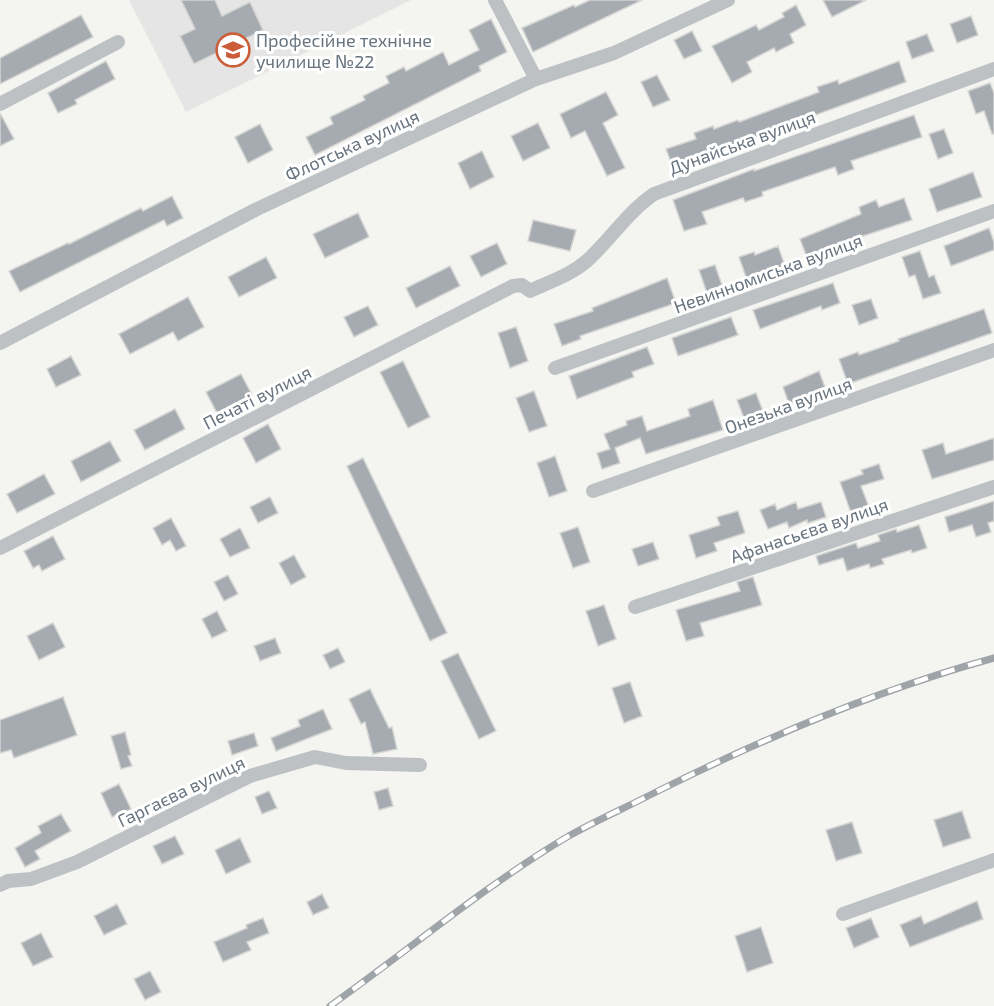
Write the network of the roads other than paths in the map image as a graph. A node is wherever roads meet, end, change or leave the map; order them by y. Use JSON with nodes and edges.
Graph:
{"nodes":[{"id":1,"x":495,"y":0,"type":"edge"},
{"id":2,"x":728,"y":0,"type":"edge"},
{"id":3,"x":118,"y":42,"type":"dead end"},
{"id":4,"x":994,"y":69,"type":"edge"},
{"id":5,"x":536,"y":79,"type":"junction"},
{"id":6,"x":0,"y":104,"type":"edge"},
{"id":7,"x":994,"y":211,"type":"edge"},
{"id":8,"x":530,"y":291,"type":"joint"},
{"id":9,"x":0,"y":343,"type":"edge"},
{"id":10,"x":994,"y":350,"type":"edge"},
{"id":11,"x":555,"y":368,"type":"dead end"},
{"id":12,"x":994,"y":487,"type":"edge"},
{"id":13,"x":593,"y":491,"type":"dead end"},
{"id":14,"x":0,"y":548,"type":"edge"},
{"id":15,"x":636,"y":607,"type":"dead end"},
{"id":16,"x":420,"y":765,"type":"dead end"},
{"id":17,"x":994,"y":860,"type":"edge"},
{"id":18,"x":0,"y":885,"type":"edge"},
{"id":19,"x":843,"y":914,"type":"dead end"}],
"edges":[{"from":1,"to":5,"type":"street"},
{"from":2,"to":5,"type":"street","name":"Флотська вулиця"},
{"from":3,"to":6,"type":"street"},
{"from":4,"to":8,"type":"street","name":"Дунайська вулиця"},
{"from":5,"to":9,"type":"street","name":"Флотська вулиця"},
{"from":7,"to":11,"type":"street","name":"Невинномиська вулиця"},
{"from":8,"to":14,"type":"street","name":"Печаті вулиця"},
{"from":10,"to":13,"type":"street","name":"Онезька вулиця"},
{"from":12,"to":15,"type":"street","name":"Афанасьєва вулиця"},
{"from":16,"to":18,"type":"street","name":"Гаргаєва вулиця"},
{"from":17,"to":19,"type":"street"}]}
